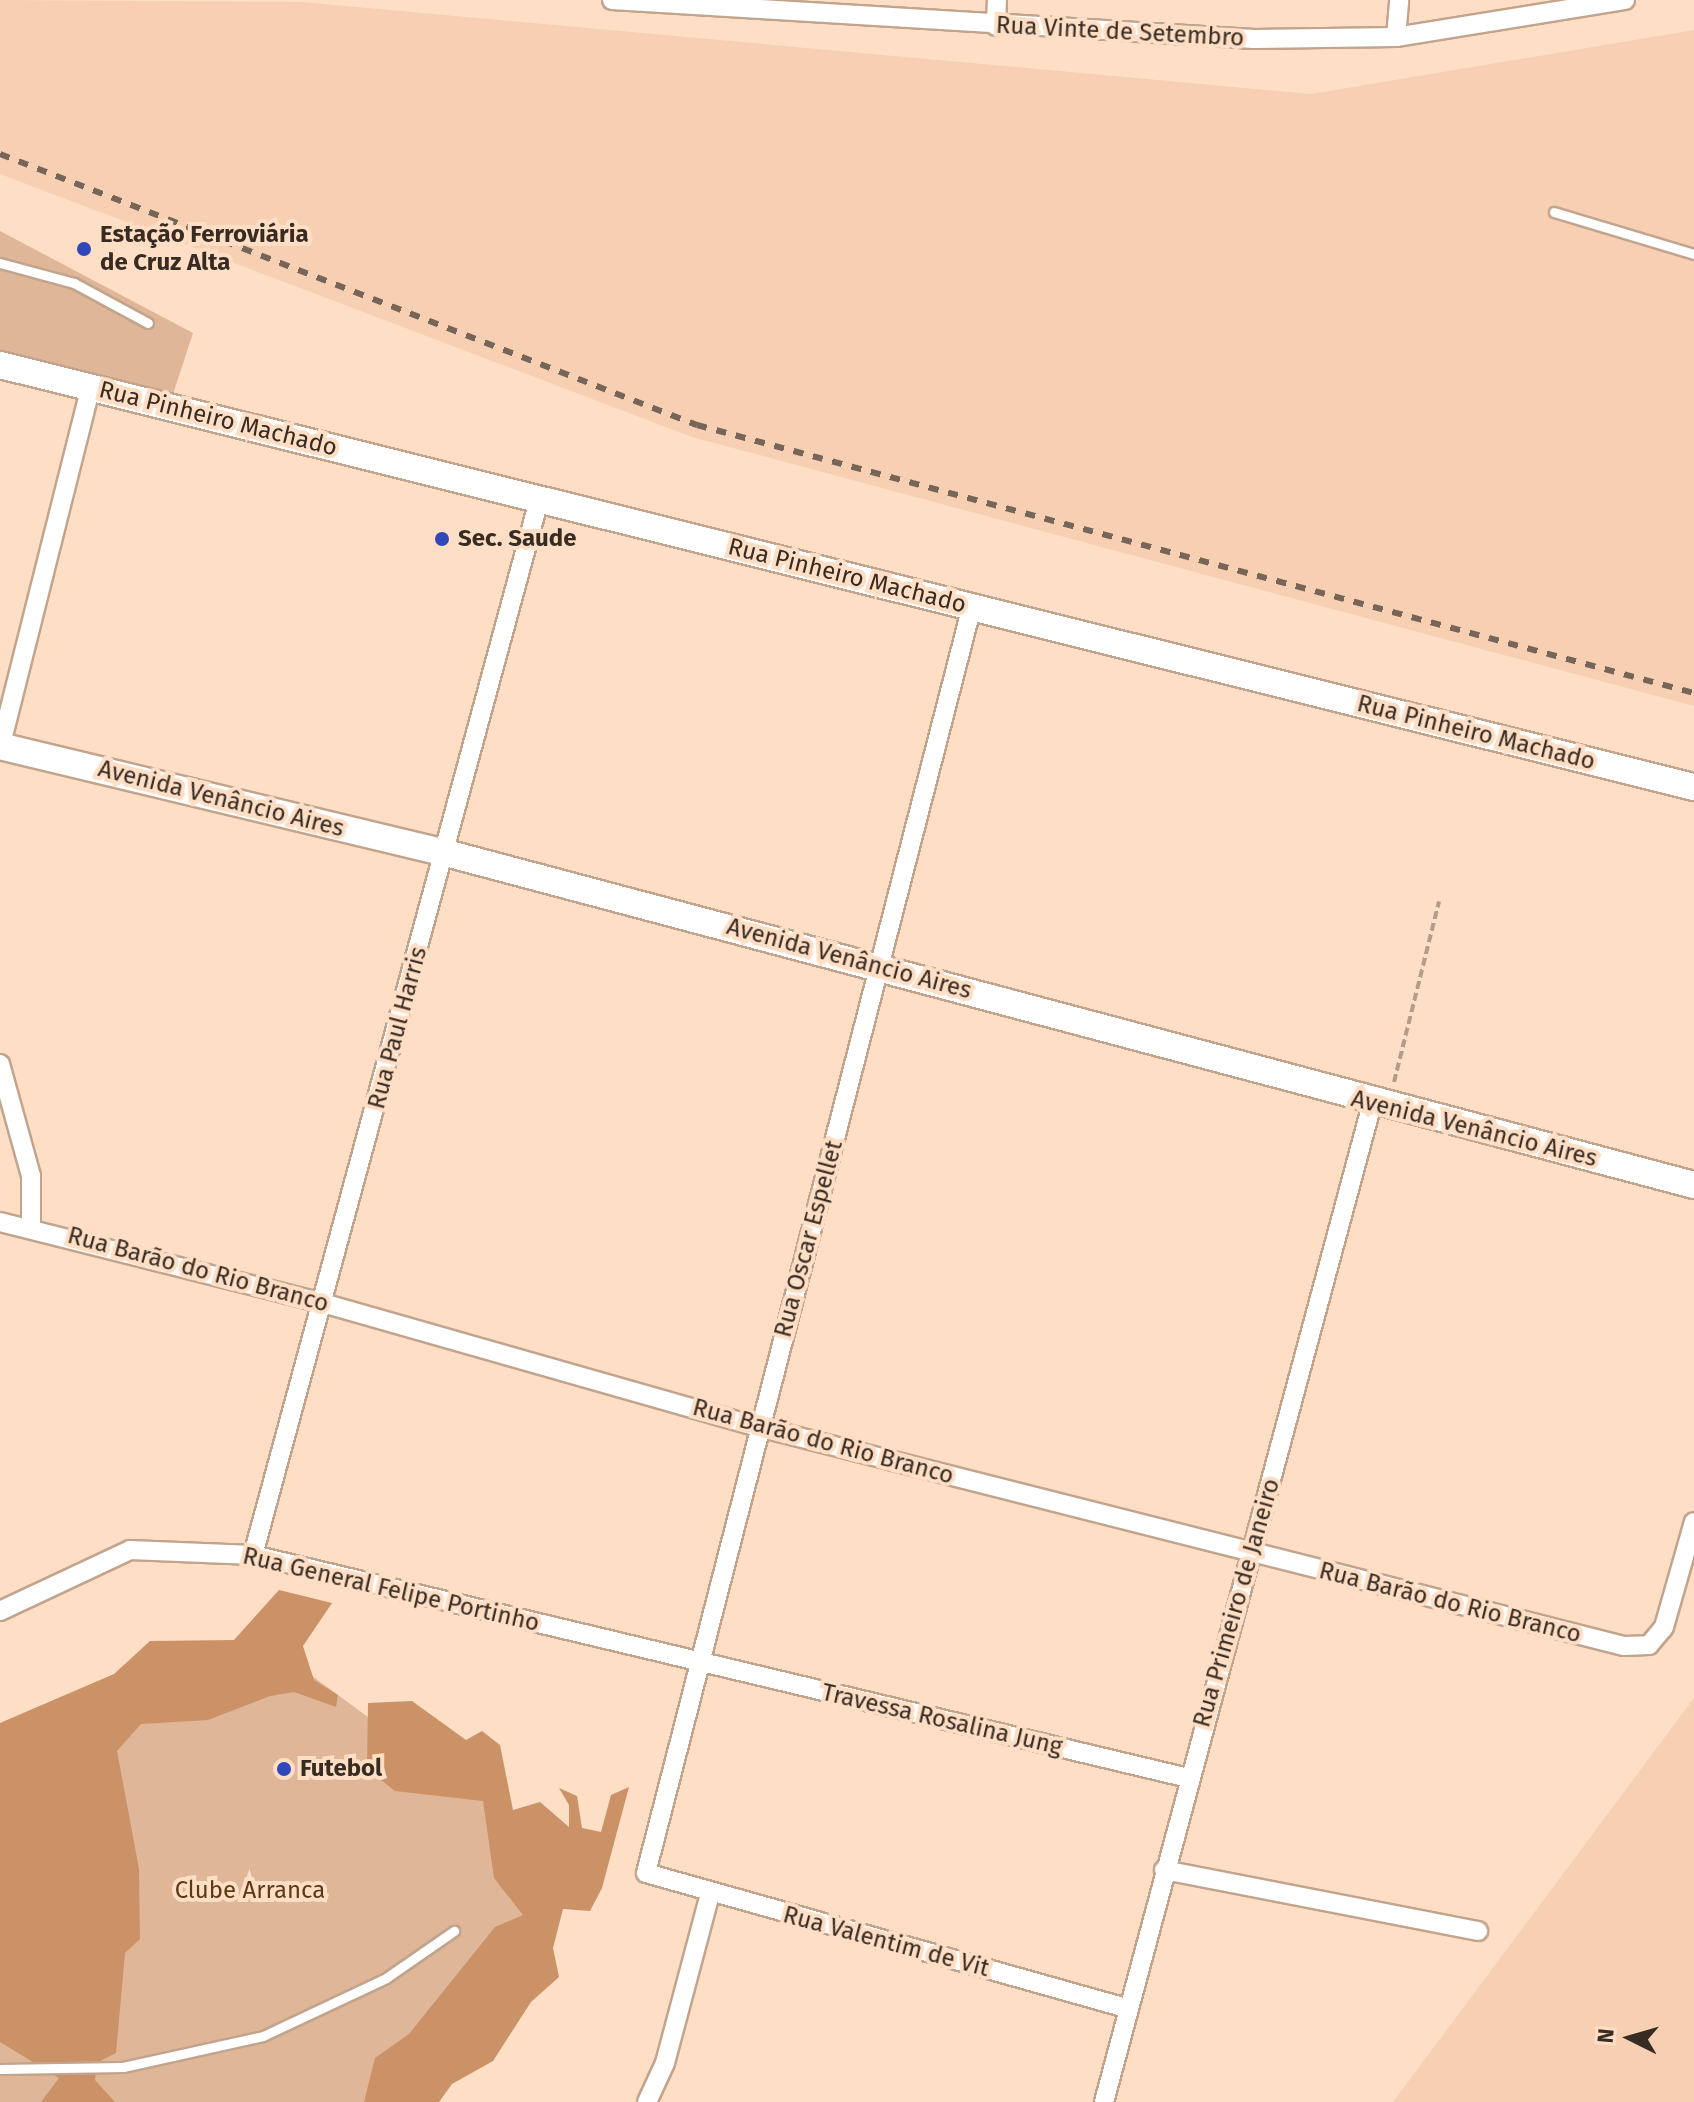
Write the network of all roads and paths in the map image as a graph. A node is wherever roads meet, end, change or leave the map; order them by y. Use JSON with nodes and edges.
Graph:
{"nodes":[{"id":1,"x":612,"y":0,"type":"edge"},
{"id":2,"x":997,"y":0,"type":"edge"},
{"id":3,"x":1399,"y":0,"type":"edge"},
{"id":4,"x":1625,"y":0,"type":"edge"},
{"id":5,"x":996,"y":26,"type":"junction"},
{"id":6,"x":1396,"y":37,"type":"junction"},
{"id":7,"x":1554,"y":212,"type":"dead end"},
{"id":8,"x":1694,"y":254,"type":"edge"},
{"id":9,"x":0,"y":263,"type":"edge"},
{"id":10,"x":148,"y":323,"type":"dead end"},
{"id":11,"x":0,"y":365,"type":"edge"},
{"id":12,"x":91,"y":387,"type":"junction"},
{"id":13,"x":539,"y":500,"type":"junction"},
{"id":14,"x":972,"y":606,"type":"junction"},
{"id":15,"x":0,"y":747,"type":"edge"},
{"id":16,"x":1694,"y":787,"type":"edge"},
{"id":17,"x":446,"y":853,"type":"junction"},
{"id":18,"x":1439,"y":902,"type":"dead end"},
{"id":19,"x":882,"y":966,"type":"junction"},
{"id":20,"x":0,"y":1064,"type":"edge"},
{"id":21,"x":1380,"y":1106,"type":"junction"},
{"id":22,"x":1694,"y":1185,"type":"edge"},
{"id":23,"x":0,"y":1222,"type":"edge"},
{"id":24,"x":31,"y":1227,"type":"junction"},
{"id":25,"x":323,"y":1303,"type":"junction"},
{"id":26,"x":759,"y":1427,"type":"junction"},
{"id":27,"x":1694,"y":1522,"type":"edge"},
{"id":28,"x":1251,"y":1554,"type":"junction"},
{"id":29,"x":253,"y":1555,"type":"junction"},
{"id":30,"x":0,"y":1611,"type":"edge"},
{"id":31,"x":697,"y":1663,"type":"junction"},
{"id":32,"x":1188,"y":1778,"type":"junction"},
{"id":33,"x":1164,"y":1870,"type":"junction"},
{"id":34,"x":646,"y":1873,"type":"joint"},
{"id":35,"x":710,"y":1894,"type":"junction"},
{"id":36,"x":454,"y":1931,"type":"dead end"},
{"id":37,"x":1478,"y":1931,"type":"dead end"},
{"id":38,"x":1127,"y":2008,"type":"junction"},
{"id":39,"x":0,"y":2069,"type":"edge"},
{"id":40,"x":647,"y":2102,"type":"edge"},
{"id":41,"x":1104,"y":2102,"type":"edge"}],
"edges":[{"from":1,"to":5,"type":"street","name":"Rua Vinte de Setembro"},
{"from":2,"to":5,"type":"street"},
{"from":3,"to":6,"type":"street"},
{"from":4,"to":6,"type":"street","name":"Rua Vinte de Setembro"},
{"from":5,"to":6,"type":"street","name":"Rua Vinte de Setembro"},
{"from":7,"to":8,"type":"lane"},
{"from":9,"to":10,"type":"lane"},
{"from":11,"to":12,"type":"main road","name":"Rua Pinheiro Machado"},
{"from":12,"to":13,"type":"main road","name":"Rua Pinheiro Machado"},
{"from":12,"to":15,"type":"street"},
{"from":13,"to":14,"type":"main road","name":"Rua Pinheiro Machado"},
{"from":13,"to":17,"type":"street","name":"Rua Paul Harris"},
{"from":14,"to":16,"type":"main road","name":"Rua Pinheiro Machado"},
{"from":14,"to":19,"type":"street","name":"Rua Oscar Espellet"},
{"from":15,"to":17,"type":"main road","name":"Avenida Venâncio Aires"},
{"from":17,"to":19,"type":"main road","name":"Avenida Venâncio Aires"},
{"from":17,"to":25,"type":"street","name":"Rua Paul Harris"},
{"from":18,"to":21,"type":"path"},
{"from":19,"to":21,"type":"main road","name":"Avenida Venâncio Aires"},
{"from":19,"to":26,"type":"street","name":"Rua Oscar Espellet"},
{"from":20,"to":24,"type":"street"},
{"from":21,"to":22,"type":"main road","name":"Avenida Venâncio Aires"},
{"from":21,"to":28,"type":"street","name":"Rua Primeiro de Janeiro"},
{"from":23,"to":24,"type":"street","name":"Rua Barão do Rio Branco"},
{"from":24,"to":25,"type":"street","name":"Rua Barão do Rio Branco"},
{"from":25,"to":26,"type":"street","name":"Rua Barão do Rio Branco"},
{"from":25,"to":29,"type":"street","name":"Rua Paul Harris"},
{"from":26,"to":28,"type":"street","name":"Rua Barão do Rio Branco"},
{"from":26,"to":31,"type":"street","name":"Rua Oscar Espellet"},
{"from":27,"to":28,"type":"street","name":"Rua Barão do Rio Branco"},
{"from":28,"to":32,"type":"street","name":"Rua Primeiro de Janeiro"},
{"from":29,"to":30,"type":"street","name":"Rua General Felipe Portinho"},
{"from":29,"to":31,"type":"street","name":"Rua General Felipe Portinho"},
{"from":31,"to":32,"type":"street","name":"Travessa Rosalina Jung"},
{"from":31,"to":34,"type":"street","name":"Rua Oscar Espellet"},
{"from":32,"to":33,"type":"street","name":"Rua Primeiro de Janeiro"},
{"from":33,"to":37,"type":"street"},
{"from":33,"to":38,"type":"street","name":"Rua Primeiro de Janeiro"},
{"from":34,"to":35,"type":"street","name":"Rua Valentim de Vit"},
{"from":35,"to":38,"type":"street","name":"Rua Valentim de Vit"},
{"from":35,"to":40,"type":"street"},
{"from":36,"to":39,"type":"lane"},
{"from":38,"to":41,"type":"street","name":"Rua Primeiro de Janeiro"}]}
